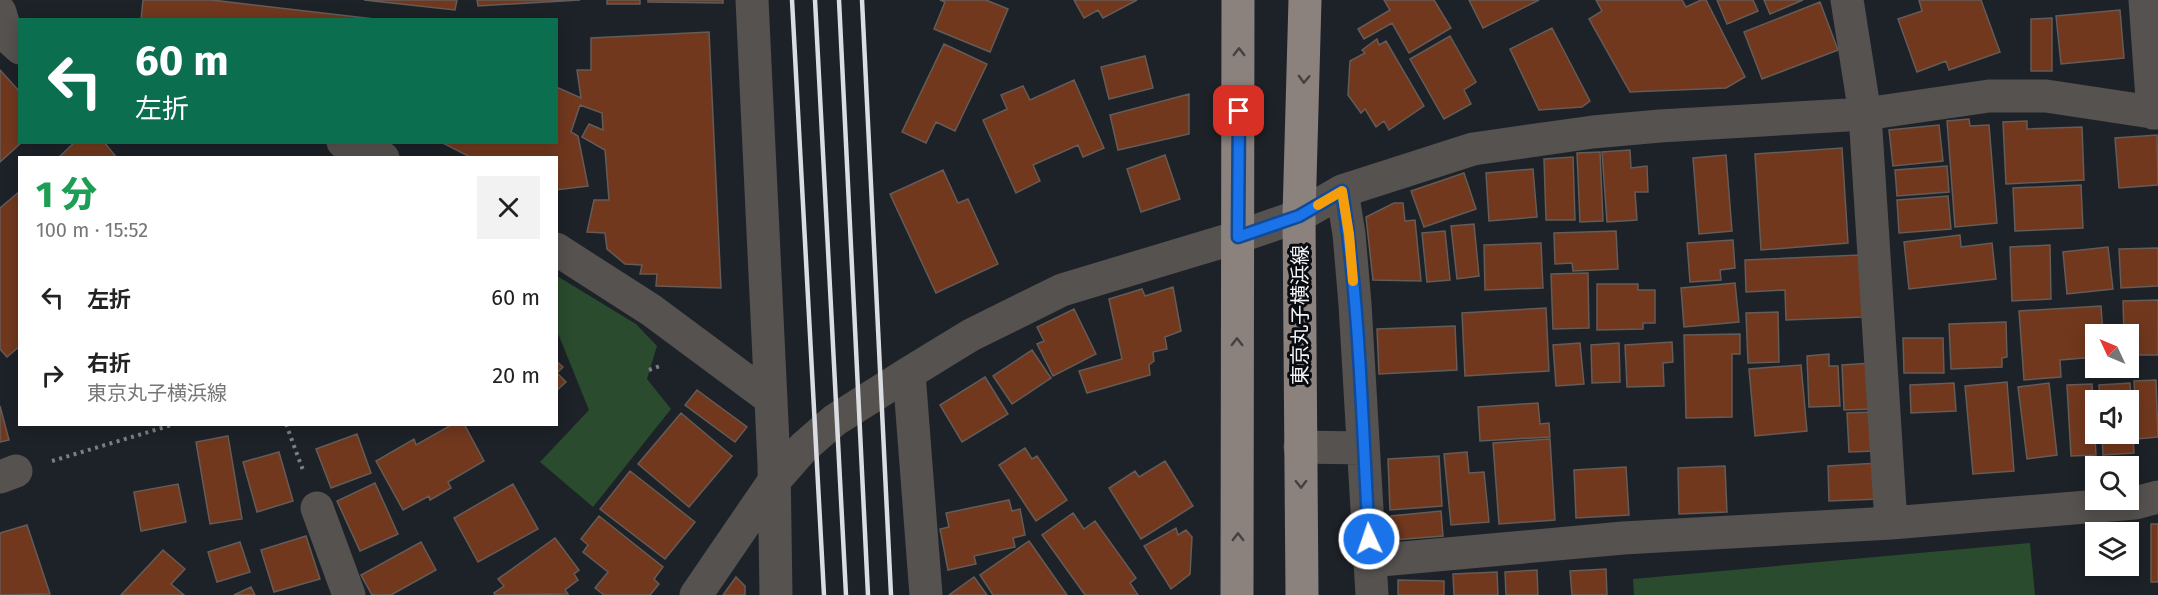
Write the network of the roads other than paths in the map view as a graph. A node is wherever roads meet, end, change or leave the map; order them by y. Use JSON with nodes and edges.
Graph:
{"nodes":[{"id":1,"x":752,"y":0,"type":"edge"},
{"id":2,"x":1238,"y":0,"type":"edge"},
{"id":3,"x":1305,"y":0,"type":"edge"},
{"id":4,"x":1847,"y":0,"type":"edge"},
{"id":5,"x":2145,"y":0,"type":"edge"},
{"id":6,"x":0,"y":12,"type":"edge"},
{"id":7,"x":18,"y":46,"type":"edge"},
{"id":8,"x":2156,"y":113,"type":"edge"},
{"id":9,"x":1865,"y":114,"type":"junction"},
{"id":10,"x":348,"y":144,"type":"edge"},
{"id":11,"x":378,"y":156,"type":"edge"},
{"id":12,"x":1342,"y":191,"type":"junction"},
{"id":13,"x":1299,"y":216,"type":"junction"},
{"id":14,"x":1238,"y":237,"type":"junction"},
{"id":15,"x":558,"y":250,"type":"edge"},
{"id":16,"x":909,"y":372,"type":"junction"},
{"id":17,"x":771,"y":399,"type":"junction"},
{"id":18,"x":1300,"y":447,"type":"junction"},
{"id":19,"x":1363,"y":448,"type":"junction"},
{"id":20,"x":774,"y":481,"type":"junction"},
{"id":21,"x":2158,"y":497,"type":"edge"},
{"id":22,"x":317,"y":508,"type":"road end"},
{"id":23,"x":1891,"y":523,"type":"junction"},
{"id":24,"x":1370,"y":561,"type":"junction"},
{"id":25,"x":349,"y":595,"type":"edge"},
{"id":26,"x":696,"y":595,"type":"edge"},
{"id":27,"x":776,"y":595,"type":"edge"},
{"id":28,"x":926,"y":595,"type":"edge"},
{"id":29,"x":1237,"y":595,"type":"edge"},
{"id":30,"x":1302,"y":595,"type":"edge"},
{"id":31,"x":1372,"y":595,"type":"edge"}],
"edges":[{"from":1,"to":17,"type":"street"},
{"from":14,"to":2,"type":"main road","one_way":true},
{"from":3,"to":13,"type":"main road","name":"東京丸子横浜線","one_way":true},
{"from":4,"to":9,"type":"street"},
{"from":5,"to":8,"type":"street"},
{"from":6,"to":7,"type":"street"},
{"from":8,"to":9,"type":"street"},
{"from":9,"to":12,"type":"street"},
{"from":9,"to":23,"type":"street"},
{"from":10,"to":11,"type":"street"},
{"from":12,"to":13,"type":"street"},
{"from":12,"to":19,"type":"street"},
{"from":13,"to":14,"type":"street"},
{"from":13,"to":18,"type":"main road","name":"東京丸子横浜線"},
{"from":14,"to":16,"type":"street"},
{"from":29,"to":14,"type":"main road","one_way":true},
{"from":15,"to":17,"type":"street"},
{"from":16,"to":20,"type":"street"},
{"from":16,"to":28,"type":"street"},
{"from":17,"to":20,"type":"street"},
{"from":18,"to":19,"type":"street"},
{"from":18,"to":30,"type":"main road","name":"東京丸子横浜線","one_way":true},
{"from":19,"to":24,"type":"street"},
{"from":20,"to":26,"type":"street"},
{"from":20,"to":27,"type":"street"},
{"from":21,"to":23,"type":"street"},
{"from":22,"to":25,"type":"street"},
{"from":23,"to":24,"type":"street"},
{"from":24,"to":31,"type":"street"}]}
